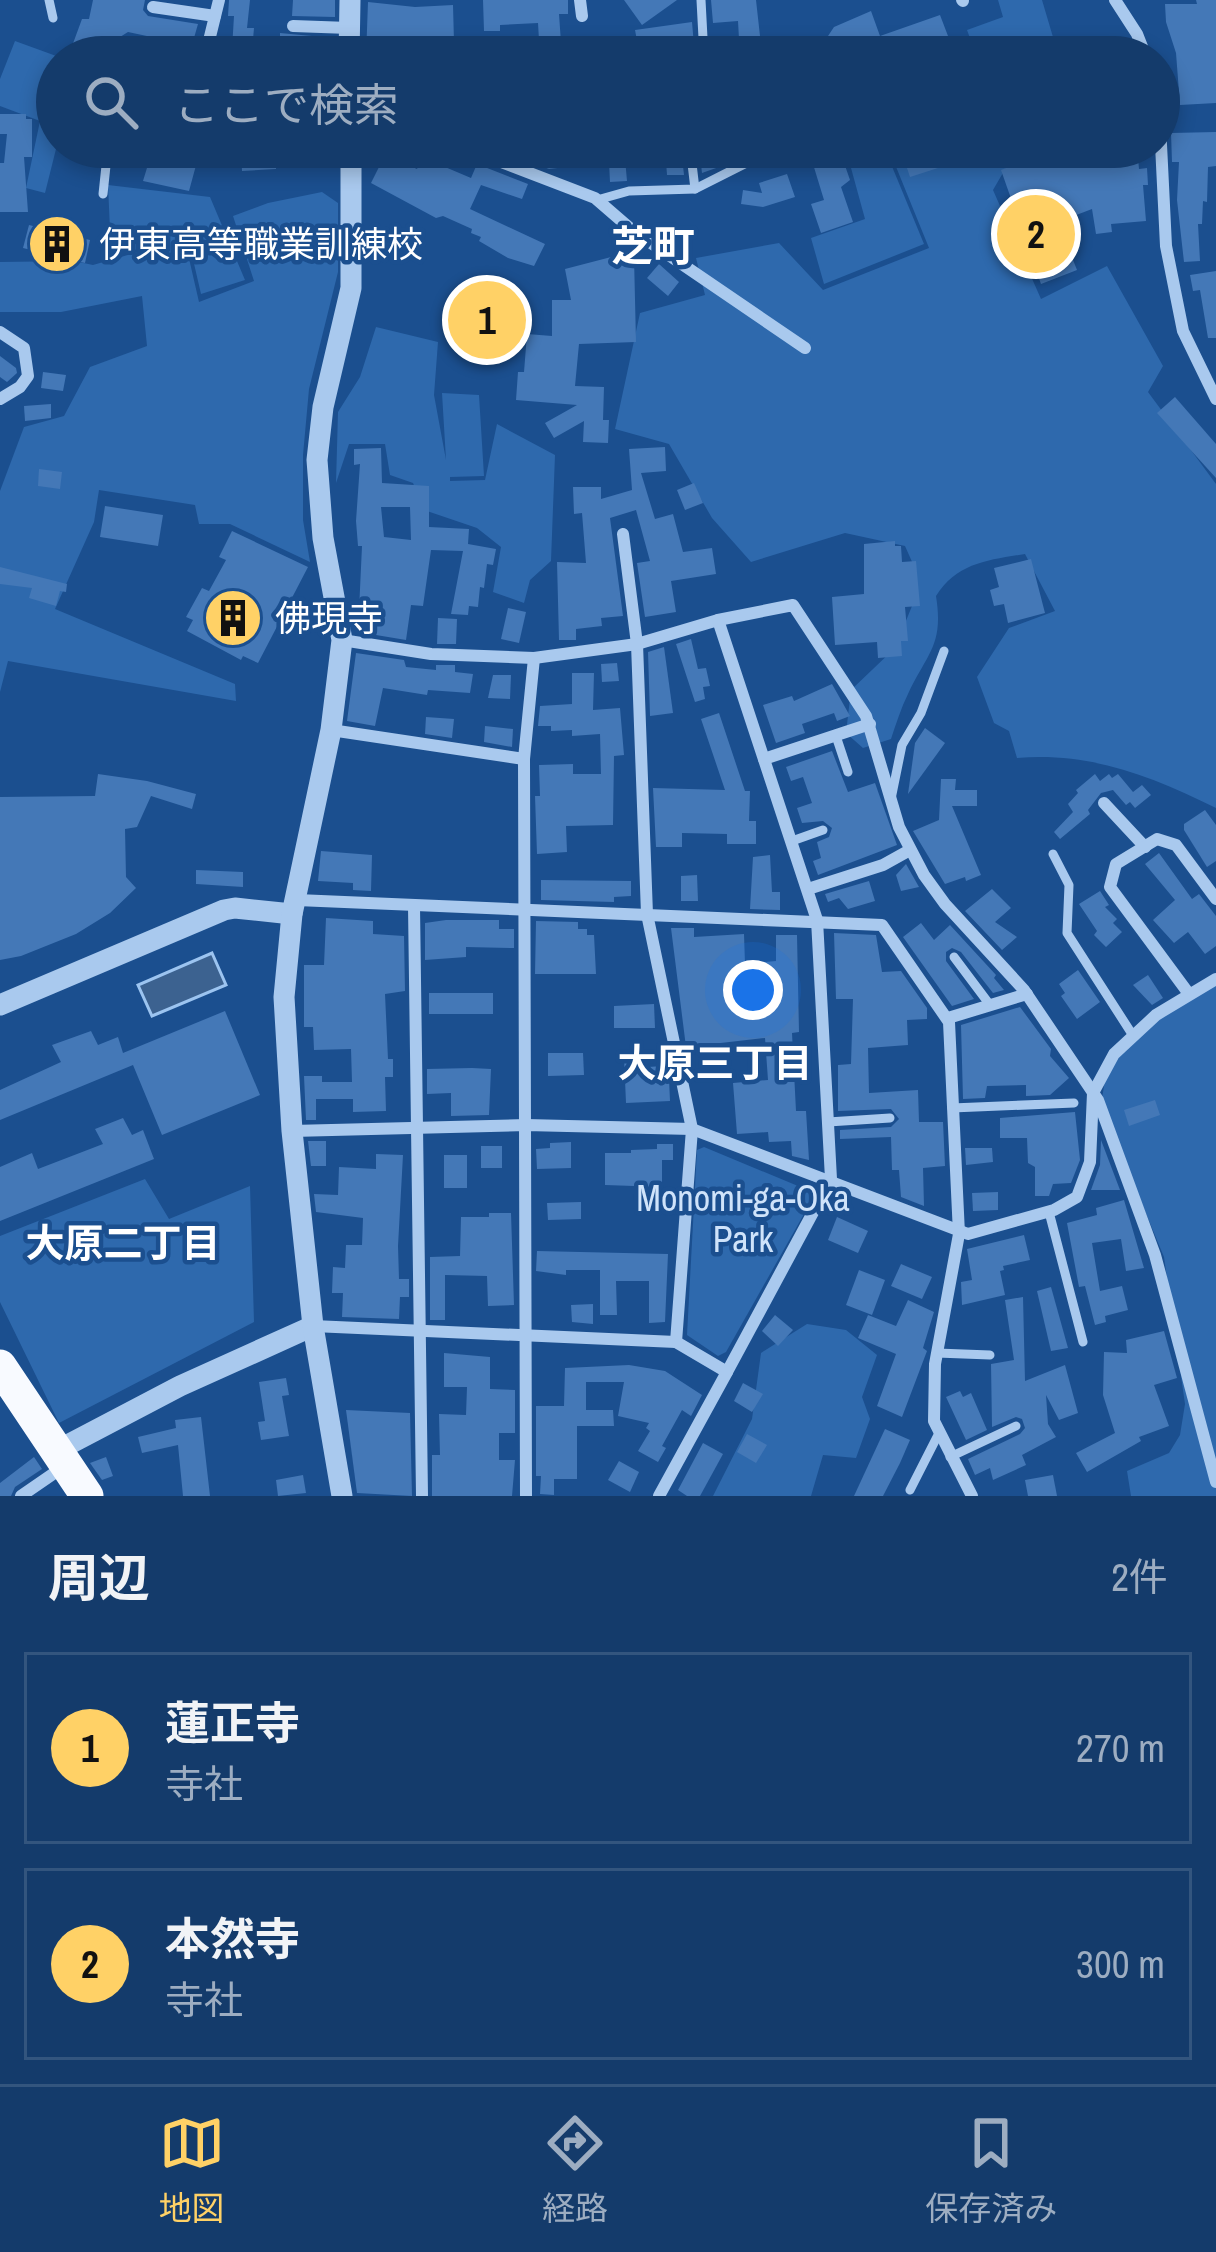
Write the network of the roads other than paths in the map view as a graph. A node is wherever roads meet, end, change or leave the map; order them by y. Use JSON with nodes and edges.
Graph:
{"nodes":[{"id":1,"x":49,"y":0,"type":"edge"},
{"id":2,"x":219,"y":0,"type":"edge"},
{"id":3,"x":350,"y":0,"type":"edge"},
{"id":4,"x":580,"y":0,"type":"edge"},
{"id":5,"x":700,"y":0,"type":"edge"},
{"id":6,"x":1115,"y":0,"type":"edge"},
{"id":7,"x":153,"y":7,"type":"dead end"},
{"id":8,"x":215,"y":16,"type":"junction"},
{"id":9,"x":582,"y":16,"type":"dead end"},
{"id":10,"x":52,"y":18,"type":"dead end"},
{"id":11,"x":292,"y":26,"type":"dead end"},
{"id":12,"x":349,"y":28,"type":"junction"},
{"id":13,"x":210,"y":36,"type":"edge"},
{"id":14,"x":349,"y":36,"type":"edge"},
{"id":15,"x":703,"y":36,"type":"edge"},
{"id":16,"x":1135,"y":36,"type":"edge"},
{"id":17,"x":105,"y":168,"type":"edge"},
{"id":18,"x":351,"y":168,"type":"edge"},
{"id":19,"x":515,"y":168,"type":"edge"},
{"id":20,"x":692,"y":168,"type":"edge"},
{"id":21,"x":736,"y":168,"type":"edge"},
{"id":22,"x":1162,"y":168,"type":"edge"},
{"id":23,"x":694,"y":189,"type":"junction"},
{"id":24,"x":103,"y":194,"type":"dead end"},
{"id":25,"x":597,"y":200,"type":"junction"},
{"id":26,"x":0,"y":332,"type":"edge"},
{"id":27,"x":805,"y":348,"type":"dead end"},
{"id":28,"x":0,"y":399,"type":"edge"},
{"id":29,"x":1216,"y":399,"type":"edge"},
{"id":30,"x":622,"y":534,"type":"dead end"},
{"id":31,"x":718,"y":620,"type":"junction"},
{"id":32,"x":342,"y":640,"type":"junction"},
{"id":33,"x":637,"y":644,"type":"junction"},
{"id":34,"x":944,"y":651,"type":"dead end"},
{"id":35,"x":533,"y":658,"type":"junction"},
{"id":36,"x":870,"y":724,"type":"junction"},
{"id":37,"x":331,"y":730,"type":"junction"},
{"id":38,"x":836,"y":736,"type":"junction"},
{"id":39,"x":524,"y":759,"type":"junction"},
{"id":40,"x":764,"y":759,"type":"junction"},
{"id":41,"x":848,"y":772,"type":"dead end"},
{"id":42,"x":891,"y":799,"type":"junction"},
{"id":43,"x":1104,"y":803,"type":"dead end"},
{"id":44,"x":823,"y":830,"type":"dead end"},
{"id":45,"x":792,"y":841,"type":"junction"},
{"id":46,"x":1145,"y":847,"type":"junction"},
{"id":47,"x":910,"y":850,"type":"junction"},
{"id":48,"x":1053,"y":854,"type":"dead end"},
{"id":49,"x":808,"y":889,"type":"junction"},
{"id":50,"x":1216,"y":899,"type":"edge"},
{"id":51,"x":414,"y":906,"type":"junction"},
{"id":52,"x":295,"y":907,"type":"junction"},
{"id":53,"x":523,"y":908,"type":"junction"},
{"id":54,"x":647,"y":914,"type":"junction"},
{"id":55,"x":817,"y":920,"type":"junction"},
{"id":56,"x":954,"y":957,"type":"dead end"},
{"id":57,"x":1216,"y":980,"type":"edge"},
{"id":58,"x":1027,"y":994,"type":"junction"},
{"id":59,"x":1189,"y":994,"type":"junction"},
{"id":60,"x":0,"y":1005,"type":"edge"},
{"id":61,"x":991,"y":1005,"type":"junction"},
{"id":62,"x":948,"y":1018,"type":"junction"},
{"id":63,"x":1132,"y":1034,"type":"junction"},
{"id":64,"x":1093,"y":1093,"type":"junction"},
{"id":65,"x":1074,"y":1103,"type":"dead end"},
{"id":66,"x":952,"y":1108,"type":"junction"},
{"id":67,"x":890,"y":1118,"type":"dead end"},
{"id":68,"x":828,"y":1122,"type":"junction"},
{"id":69,"x":526,"y":1126,"type":"junction"},
{"id":70,"x":417,"y":1128,"type":"junction"},
{"id":71,"x":692,"y":1129,"type":"junction"},
{"id":72,"x":292,"y":1131,"type":"junction"},
{"id":73,"x":830,"y":1184,"type":"junction"},
{"id":74,"x":1049,"y":1212,"type":"junction"},
{"id":75,"x":959,"y":1234,"type":"junction"},
{"id":76,"x":313,"y":1326,"type":"junction"},
{"id":77,"x":418,"y":1328,"type":"junction"},
{"id":78,"x":526,"y":1335,"type":"junction"},
{"id":79,"x":676,"y":1342,"type":"junction"},
{"id":80,"x":1083,"y":1342,"type":"dead end"},
{"id":81,"x":937,"y":1353,"type":"junction"},
{"id":82,"x":990,"y":1355,"type":"dead end"},
{"id":83,"x":0,"y":1366,"type":"edge"},
{"id":84,"x":727,"y":1372,"type":"junction"},
{"id":85,"x":1016,"y":1426,"type":"dead end"},
{"id":86,"x":938,"y":1435,"type":"junction"},
{"id":87,"x":63,"y":1457,"type":"junction"},
{"id":88,"x":950,"y":1457,"type":"junction"},
{"id":89,"x":1216,"y":1482,"type":"edge"},
{"id":90,"x":910,"y":1490,"type":"dead end"},
{"id":91,"x":21,"y":1496,"type":"edge"},
{"id":92,"x":87,"y":1496,"type":"edge"},
{"id":93,"x":342,"y":1496,"type":"edge"},
{"id":94,"x":422,"y":1496,"type":"edge"},
{"id":95,"x":526,"y":1496,"type":"edge"},
{"id":96,"x":659,"y":1496,"type":"edge"},
{"id":97,"x":972,"y":1496,"type":"edge"}],
"edges":[{"from":1,"to":10,"type":"lane"},
{"from":2,"to":8,"type":"street"},
{"from":3,"to":12,"type":"street"},
{"from":4,"to":9,"type":"street"},
{"from":5,"to":15,"type":"lane"},
{"from":6,"to":16,"type":"street"},
{"from":7,"to":8,"type":"street"},
{"from":8,"to":13,"type":"street"},
{"from":11,"to":12,"type":"street"},
{"from":12,"to":14,"type":"street"},
{"from":17,"to":24,"type":"lane"},
{"from":18,"to":32,"type":"street"},
{"from":19,"to":25,"type":"street"},
{"from":20,"to":23,"type":"lane"},
{"from":21,"to":23,"type":"lane"},
{"from":22,"to":29,"type":"street"},
{"from":23,"to":25,"type":"lane"},
{"from":25,"to":27,"type":"street"},
{"from":26,"to":28,"type":"street"},
{"from":30,"to":33,"type":"street"},
{"from":31,"to":33,"type":"street"},
{"from":31,"to":36,"type":"street"},
{"from":31,"to":40,"type":"street"},
{"from":32,"to":35,"type":"street"},
{"from":32,"to":37,"type":"street"},
{"from":33,"to":35,"type":"street"},
{"from":33,"to":54,"type":"street"},
{"from":34,"to":42,"type":"lane"},
{"from":35,"to":39,"type":"street"},
{"from":36,"to":38,"type":"street"},
{"from":36,"to":42,"type":"street"},
{"from":37,"to":39,"type":"street"},
{"from":37,"to":52,"type":"street"},
{"from":38,"to":40,"type":"street"},
{"from":38,"to":41,"type":"lane"},
{"from":39,"to":53,"type":"street"},
{"from":40,"to":45,"type":"street"},
{"from":42,"to":47,"type":"street"},
{"from":43,"to":46,"type":"street"},
{"from":44,"to":45,"type":"lane"},
{"from":45,"to":49,"type":"street"},
{"from":46,"to":50,"type":"street"},
{"from":46,"to":59,"type":"street"},
{"from":47,"to":49,"type":"street"},
{"from":47,"to":58,"type":"street"},
{"from":48,"to":63,"type":"lane"},
{"from":49,"to":55,"type":"street"},
{"from":51,"to":52,"type":"street"},
{"from":51,"to":53,"type":"street"},
{"from":51,"to":70,"type":"street"},
{"from":52,"to":60,"type":"street"},
{"from":52,"to":72,"type":"street"},
{"from":53,"to":54,"type":"street"},
{"from":53,"to":69,"type":"street"},
{"from":54,"to":55,"type":"street"},
{"from":54,"to":71,"type":"street"},
{"from":55,"to":62,"type":"street"},
{"from":55,"to":68,"type":"street"},
{"from":56,"to":61,"type":"lane"},
{"from":57,"to":59,"type":"street"},
{"from":58,"to":61,"type":"street"},
{"from":58,"to":64,"type":"street"},
{"from":59,"to":63,"type":"street"},
{"from":61,"to":62,"type":"street"},
{"from":62,"to":66,"type":"street"},
{"from":63,"to":64,"type":"street"},
{"from":64,"to":74,"type":"street"},
{"from":64,"to":89,"type":"street"},
{"from":65,"to":66,"type":"lane"},
{"from":66,"to":75,"type":"street"},
{"from":67,"to":68,"type":"lane"},
{"from":68,"to":73,"type":"street"},
{"from":69,"to":70,"type":"street"},
{"from":69,"to":71,"type":"street"},
{"from":69,"to":78,"type":"street"},
{"from":70,"to":72,"type":"street"},
{"from":70,"to":77,"type":"street"},
{"from":71,"to":73,"type":"street"},
{"from":71,"to":79,"type":"street"},
{"from":72,"to":76,"type":"street"},
{"from":73,"to":75,"type":"street"},
{"from":73,"to":84,"type":"street"},
{"from":74,"to":75,"type":"street"},
{"from":74,"to":80,"type":"lane"},
{"from":75,"to":81,"type":"street"},
{"from":76,"to":77,"type":"street"},
{"from":76,"to":87,"type":"street"},
{"from":76,"to":93,"type":"street"},
{"from":77,"to":78,"type":"street"},
{"from":77,"to":94,"type":"street"},
{"from":78,"to":79,"type":"street"},
{"from":78,"to":95,"type":"street"},
{"from":79,"to":84,"type":"street"},
{"from":81,"to":82,"type":"lane"},
{"from":81,"to":86,"type":"street"},
{"from":83,"to":87,"type":"highway"},
{"from":84,"to":96,"type":"street"},
{"from":85,"to":88,"type":"lane"},
{"from":86,"to":88,"type":"street"},
{"from":86,"to":90,"type":"lane"},
{"from":87,"to":91,"type":"street"},
{"from":87,"to":92,"type":"highway"},
{"from":88,"to":97,"type":"street"}]}
